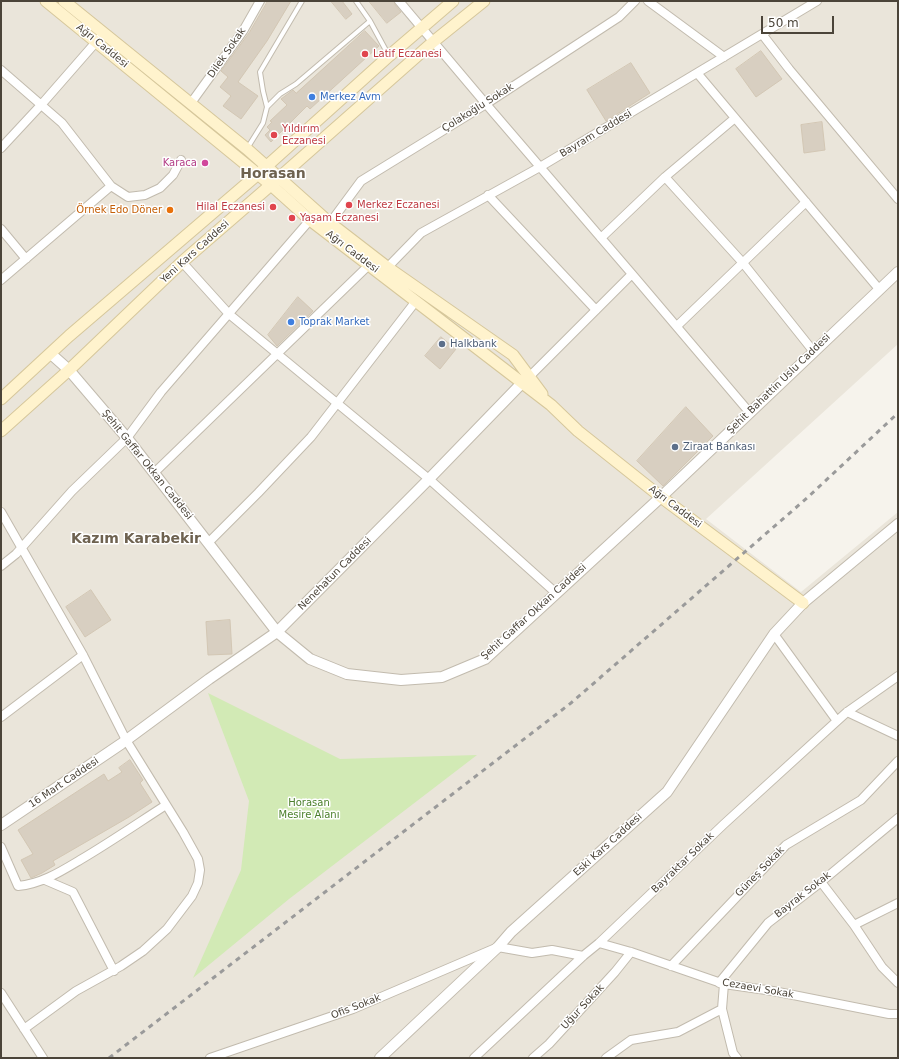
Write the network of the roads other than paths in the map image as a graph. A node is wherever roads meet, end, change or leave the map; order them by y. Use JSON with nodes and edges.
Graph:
{"nodes":[{"id":1,"x":46,"y":1,"type":"edge"},
{"id":2,"x":64,"y":1,"type":"edge"},
{"id":3,"x":260,"y":1,"type":"edge"},
{"id":4,"x":302,"y":1,"type":"edge"},
{"id":5,"x":356,"y":1,"type":"edge"},
{"id":6,"x":399,"y":1,"type":"edge"},
{"id":7,"x":453,"y":1,"type":"edge"},
{"id":8,"x":484,"y":1,"type":"edge"},
{"id":9,"x":635,"y":1,"type":"edge"},
{"id":10,"x":648,"y":1,"type":"edge"},
{"id":11,"x":817,"y":1,"type":"edge"},
{"id":12,"x":370,"y":21,"type":"junction"},
{"id":13,"x":423,"y":28,"type":"junction"},
{"id":14,"x":762,"y":34,"type":"junction"},
{"id":15,"x":100,"y":38,"type":"junction"},
{"id":16,"x":433,"y":42,"type":"junction"},
{"id":17,"x":389,"y":56,"type":"junction"},
{"id":18,"x":724,"y":57,"type":"junction"},
{"id":19,"x":1,"y":70,"type":"edge"},
{"id":20,"x":698,"y":74,"type":"junction"},
{"id":21,"x":192,"y":103,"type":"junction"},
{"id":22,"x":486,"y":104,"type":"junction"},
{"id":23,"x":41,"y":105,"type":"junction"},
{"id":24,"x":267,"y":107,"type":"junction"},
{"id":25,"x":735,"y":118,"type":"junction"},
{"id":26,"x":1,"y":148,"type":"edge"},
{"id":27,"x":247,"y":149,"type":"junction"},
{"id":28,"x":181,"y":160,"type":"dead end"},
{"id":29,"x":267,"y":166,"type":"junction"},
{"id":30,"x":540,"y":167,"type":"junction"},
{"id":31,"x":258,"y":174,"type":"junction"},
{"id":32,"x":280,"y":177,"type":"junction"},
{"id":33,"x":665,"y":177,"type":"junction"},
{"id":34,"x":271,"y":185,"type":"junction"},
{"id":35,"x":111,"y":186,"type":"junction"},
{"id":36,"x":488,"y":195,"type":"junction"},
{"id":37,"x":898,"y":198,"type":"edge"},
{"id":38,"x":806,"y":202,"type":"junction"},
{"id":39,"x":310,"y":220,"type":"junction"},
{"id":40,"x":330,"y":223,"type":"junction"},
{"id":41,"x":1,"y":229,"type":"edge"},
{"id":42,"x":601,"y":238,"type":"junction"},
{"id":43,"x":26,"y":259,"type":"junction"},
{"id":44,"x":182,"y":262,"type":"junction"},
{"id":45,"x":743,"y":263,"type":"junction"},
{"id":46,"x":369,"y":265,"type":"junction"},
{"id":47,"x":384,"y":271,"type":"junction"},
{"id":48,"x":898,"y":272,"type":"edge"},
{"id":49,"x":632,"y":274,"type":"junction"},
{"id":50,"x":1,"y":280,"type":"edge"},
{"id":51,"x":879,"y":289,"type":"junction"},
{"id":52,"x":416,"y":301,"type":"junction"},
{"id":53,"x":596,"y":310,"type":"junction"},
{"id":54,"x":229,"y":314,"type":"junction"},
{"id":55,"x":676,"y":326,"type":"junction"},
{"id":56,"x":814,"y":352,"type":"junction"},
{"id":57,"x":51,"y":354,"type":"junction"},
{"id":58,"x":278,"y":354,"type":"junction"},
{"id":59,"x":69,"y":370,"type":"junction"},
{"id":60,"x":526,"y":380,"type":"junction"},
{"id":61,"x":1,"y":399,"type":"edge"},
{"id":62,"x":338,"y":403,"type":"junction"},
{"id":63,"x":750,"y":413,"type":"junction"},
{"id":64,"x":1,"y":431,"type":"edge"},
{"id":65,"x":127,"y":438,"type":"junction"},
{"id":66,"x":154,"y":473,"type":"junction"},
{"id":67,"x":429,"y":479,"type":"junction"},
{"id":68,"x":661,"y":497,"type":"junction"},
{"id":69,"x":1,"y":512,"type":"edge"},
{"id":70,"x":898,"y":524,"type":"edge"},
{"id":71,"x":208,"y":542,"type":"junction"},
{"id":72,"x":21,"y":548,"type":"junction"},
{"id":73,"x":1,"y":566,"type":"edge"},
{"id":74,"x":556,"y":593,"type":"junction"},
{"id":75,"x":802,"y":603,"type":"junction"},
{"id":76,"x":277,"y":632,"type":"junction"},
{"id":77,"x":774,"y":634,"type":"junction"},
{"id":78,"x":83,"y":654,"type":"junction"},
{"id":79,"x":898,"y":676,"type":"edge"},
{"id":80,"x":847,"y":712,"type":"junction"},
{"id":81,"x":1,"y":717,"type":"edge"},
{"id":82,"x":837,"y":720,"type":"junction"},
{"id":83,"x":898,"y":736,"type":"edge"},
{"id":84,"x":126,"y":740,"type":"junction"},
{"id":85,"x":898,"y":761,"type":"edge"},
{"id":86,"x":166,"y":805,"type":"junction"},
{"id":87,"x":898,"y":818,"type":"edge"},
{"id":88,"x":1,"y":825,"type":"edge"},
{"id":89,"x":1,"y":847,"type":"edge"},
{"id":90,"x":45,"y":880,"type":"junction"},
{"id":91,"x":820,"y":882,"type":"junction"},
{"id":92,"x":898,"y":903,"type":"edge"},
{"id":93,"x":854,"y":925,"type":"junction"},
{"id":94,"x":599,"y":943,"type":"junction"},
{"id":95,"x":498,"y":947,"type":"junction"},
{"id":96,"x":631,"y":952,"type":"junction"},
{"id":97,"x":583,"y":956,"type":"junction"},
{"id":98,"x":671,"y":966,"type":"junction"},
{"id":99,"x":114,"y":970,"type":"junction"},
{"id":100,"x":722,"y":984,"type":"junction"},
{"id":101,"x":898,"y":984,"type":"edge"},
{"id":102,"x":1,"y":993,"type":"edge"},
{"id":103,"x":722,"y":1009,"type":"junction"},
{"id":104,"x":898,"y":1014,"type":"edge"},
{"id":105,"x":24,"y":1029,"type":"junction"},
{"id":106,"x":43,"y":1058,"type":"edge"},
{"id":107,"x":210,"y":1058,"type":"edge"},
{"id":108,"x":380,"y":1058,"type":"edge"},
{"id":109,"x":474,"y":1058,"type":"edge"},
{"id":110,"x":533,"y":1058,"type":"edge"},
{"id":111,"x":606,"y":1058,"type":"edge"},
{"id":112,"x":737,"y":1058,"type":"edge"}],
"edges":[{"from":1,"to":15,"type":"main road","name":"Ağrı Caddesi"},
{"from":2,"to":15,"type":"main road","name":"Ağrı Caddesi"},
{"from":3,"to":21,"type":"street","name":"Dilek Sokak"},
{"from":4,"to":24,"type":"lane"},
{"from":5,"to":12,"type":"lane"},
{"from":6,"to":13,"type":"street"},
{"from":7,"to":13,"type":"main road","name":"Yeni Kars Caddesi"},
{"from":8,"to":16,"type":"main road","name":"Yeni Kars Caddesi"},
{"from":9,"to":22,"type":"street","name":"Çolakoğlu Sokak"},
{"from":10,"to":18,"type":"street"},
{"from":11,"to":14,"type":"street","name":"Bayram Caddesi"},
{"from":12,"to":17,"type":"lane"},
{"from":12,"to":24,"type":"lane"},
{"from":13,"to":16,"type":"street"},
{"from":13,"to":17,"type":"main road","name":"Yeni Kars Caddesi"},
{"from":14,"to":18,"type":"street","name":"Bayram Caddesi"},
{"from":14,"to":37,"type":"street"},
{"from":15,"to":21,"type":"main road","name":"Ağrı Caddesi"},
{"from":15,"to":23,"type":"street"},
{"from":15,"to":31,"type":"main road","name":"Ağrı Caddesi"},
{"from":16,"to":22,"type":"street"},
{"from":16,"to":32,"type":"main road","name":"Yeni Kars Caddesi"},
{"from":17,"to":29,"type":"main road","name":"Yeni Kars Caddesi"},
{"from":18,"to":20,"type":"street","name":"Bayram Caddesi"},
{"from":19,"to":23,"type":"street"},
{"from":20,"to":25,"type":"street"},
{"from":20,"to":30,"type":"street","name":"Bayram Caddesi"},
{"from":21,"to":27,"type":"main road","name":"Ağrı Caddesi"},
{"from":22,"to":30,"type":"street"},
{"from":22,"to":40,"type":"street","name":"Çolakoğlu Sokak"},
{"from":23,"to":26,"type":"street"},
{"from":23,"to":35,"type":"street"},
{"from":24,"to":27,"type":"lane"},
{"from":25,"to":33,"type":"street"},
{"from":25,"to":38,"type":"street"},
{"from":27,"to":29,"type":"main road","name":"Ağrı Caddesi"},
{"from":28,"to":35,"type":"street"},
{"from":29,"to":31,"type":"main road","name":"Yeni Kars Caddesi"},
{"from":29,"to":32,"type":"main road","name":"Ağrı Caddesi"},
{"from":30,"to":36,"type":"street","name":"Bayram Caddesi"},
{"from":30,"to":42,"type":"street"},
{"from":31,"to":34,"type":"main road","name":"Ağrı Caddesi"},
{"from":31,"to":57,"type":"main road","name":"Yeni Kars Caddesi"},
{"from":32,"to":34,"type":"main road","name":"Yeni Kars Caddesi"},
{"from":32,"to":40,"type":"main road","name":"Ağrı Caddesi"},
{"from":33,"to":42,"type":"street"},
{"from":33,"to":45,"type":"street"},
{"from":34,"to":39,"type":"main road","name":"Ağrı Caddesi"},
{"from":34,"to":44,"type":"main road","name":"Yeni Kars Caddesi"},
{"from":35,"to":43,"type":"street"},
{"from":36,"to":47,"type":"street","name":"Bayram Caddesi"},
{"from":36,"to":53,"type":"street"},
{"from":38,"to":45,"type":"street"},
{"from":38,"to":51,"type":"street"},
{"from":39,"to":46,"type":"main road","name":"Ağrı Caddesi"},
{"from":39,"to":54,"type":"street"},
{"from":40,"to":47,"type":"main road","name":"Ağrı Caddesi"},
{"from":41,"to":43,"type":"street"},
{"from":42,"to":49,"type":"street"},
{"from":43,"to":50,"type":"street"},
{"from":44,"to":54,"type":"street"},
{"from":44,"to":59,"type":"main road","name":"Yeni Kars Caddesi"},
{"from":45,"to":55,"type":"street"},
{"from":45,"to":56,"type":"street"},
{"from":46,"to":47,"type":"main road","name":"Ağrı Caddesi"},
{"from":46,"to":58,"type":"street"},
{"from":47,"to":52,"type":"main road","name":"Ağrı Caddesi"},
{"from":47,"to":60,"type":"main road","name":"Ağrı Caddesi"},
{"from":48,"to":51,"type":"street","name":"Şehit Bahattin Uslu Caddesi"},
{"from":49,"to":53,"type":"street"},
{"from":49,"to":55,"type":"street"},
{"from":51,"to":56,"type":"street","name":"Şehit Bahattin Uslu Caddesi"},
{"from":52,"to":60,"type":"main road","name":"Ağrı Caddesi"},
{"from":52,"to":62,"type":"street"},
{"from":53,"to":60,"type":"street"},
{"from":54,"to":58,"type":"street"},
{"from":54,"to":65,"type":"street"},
{"from":55,"to":63,"type":"street"},
{"from":56,"to":63,"type":"street","name":"Şehit Bahattin Uslu Caddesi"},
{"from":57,"to":59,"type":"street","name":"Şehit Gaffar Okkan Caddesi"},
{"from":57,"to":61,"type":"main road","name":"Yeni Kars Caddesi"},
{"from":58,"to":62,"type":"street"},
{"from":58,"to":66,"type":"street"},
{"from":59,"to":64,"type":"main road","name":"Yeni Kars Caddesi"},
{"from":59,"to":65,"type":"street","name":"Şehit Gaffar Okkan Caddesi"},
{"from":60,"to":67,"type":"street","name":"Nenehatun Caddesi"},
{"from":60,"to":68,"type":"main road","name":"Ağrı Caddesi"},
{"from":62,"to":67,"type":"street"},
{"from":62,"to":71,"type":"street"},
{"from":63,"to":68,"type":"street","name":"Şehit Bahattin Uslu Caddesi"},
{"from":65,"to":66,"type":"street","name":"Şehit Gaffar Okkan Caddesi"},
{"from":65,"to":72,"type":"street"},
{"from":66,"to":71,"type":"street","name":"Şehit Gaffar Okkan Caddesi"},
{"from":67,"to":74,"type":"street"},
{"from":67,"to":76,"type":"street","name":"Nenehatun Caddesi"},
{"from":68,"to":74,"type":"street","name":"Şehit Gaffar Okkan Caddesi"},
{"from":68,"to":75,"type":"main road","name":"Ağrı Caddesi"},
{"from":69,"to":72,"type":"street"},
{"from":70,"to":75,"type":"street","name":"Eski Kars Caddesi"},
{"from":71,"to":76,"type":"street","name":"Şehit Gaffar Okkan Caddesi"},
{"from":72,"to":73,"type":"street"},
{"from":72,"to":78,"type":"street"},
{"from":74,"to":76,"type":"street","name":"Şehit Gaffar Okkan Caddesi"},
{"from":75,"to":77,"type":"street","name":"Eski Kars Caddesi"},
{"from":76,"to":84,"type":"street","name":"Nenehatun Caddesi"},
{"from":77,"to":82,"type":"street"},
{"from":77,"to":95,"type":"street","name":"Eski Kars Caddesi"},
{"from":78,"to":81,"type":"street"},
{"from":78,"to":84,"type":"street"},
{"from":79,"to":80,"type":"street","name":"Bayraktar Sokak"},
{"from":80,"to":82,"type":"street","name":"Bayraktar Sokak"},
{"from":80,"to":83,"type":"street"},
{"from":82,"to":94,"type":"street","name":"Bayraktar Sokak"},
{"from":84,"to":86,"type":"street"},
{"from":84,"to":88,"type":"street","name":"16 Mart Caddesi"},
{"from":85,"to":98,"type":"street","name":"Güneş Sokak"},
{"from":86,"to":90,"type":"street"},
{"from":86,"to":99,"type":"street"},
{"from":87,"to":91,"type":"street","name":"Bayrak Sokak"},
{"from":89,"to":90,"type":"street"},
{"from":90,"to":99,"type":"street"},
{"from":91,"to":93,"type":"street"},
{"from":91,"to":100,"type":"street","name":"Bayrak Sokak"},
{"from":92,"to":93,"type":"street"},
{"from":93,"to":101,"type":"street"},
{"from":94,"to":96,"type":"street","name":"Cezaevi Sokak"},
{"from":94,"to":97,"type":"street","name":"Bayraktar Sokak"},
{"from":95,"to":97,"type":"street"},
{"from":95,"to":107,"type":"street","name":"Ofis Sokak"},
{"from":95,"to":108,"type":"street","name":"Eski Kars Caddesi"},
{"from":96,"to":98,"type":"street","name":"Cezaevi Sokak"},
{"from":96,"to":110,"type":"street","name":"Uğur Sokak"},
{"from":97,"to":109,"type":"street","name":"Bayraktar Sokak"},
{"from":98,"to":100,"type":"street","name":"Cezaevi Sokak"},
{"from":99,"to":105,"type":"street"},
{"from":100,"to":103,"type":"street"},
{"from":100,"to":104,"type":"street","name":"Cezaevi Sokak"},
{"from":102,"to":105,"type":"street"},
{"from":103,"to":111,"type":"street"},
{"from":103,"to":112,"type":"street"},
{"from":105,"to":106,"type":"street"}]}
